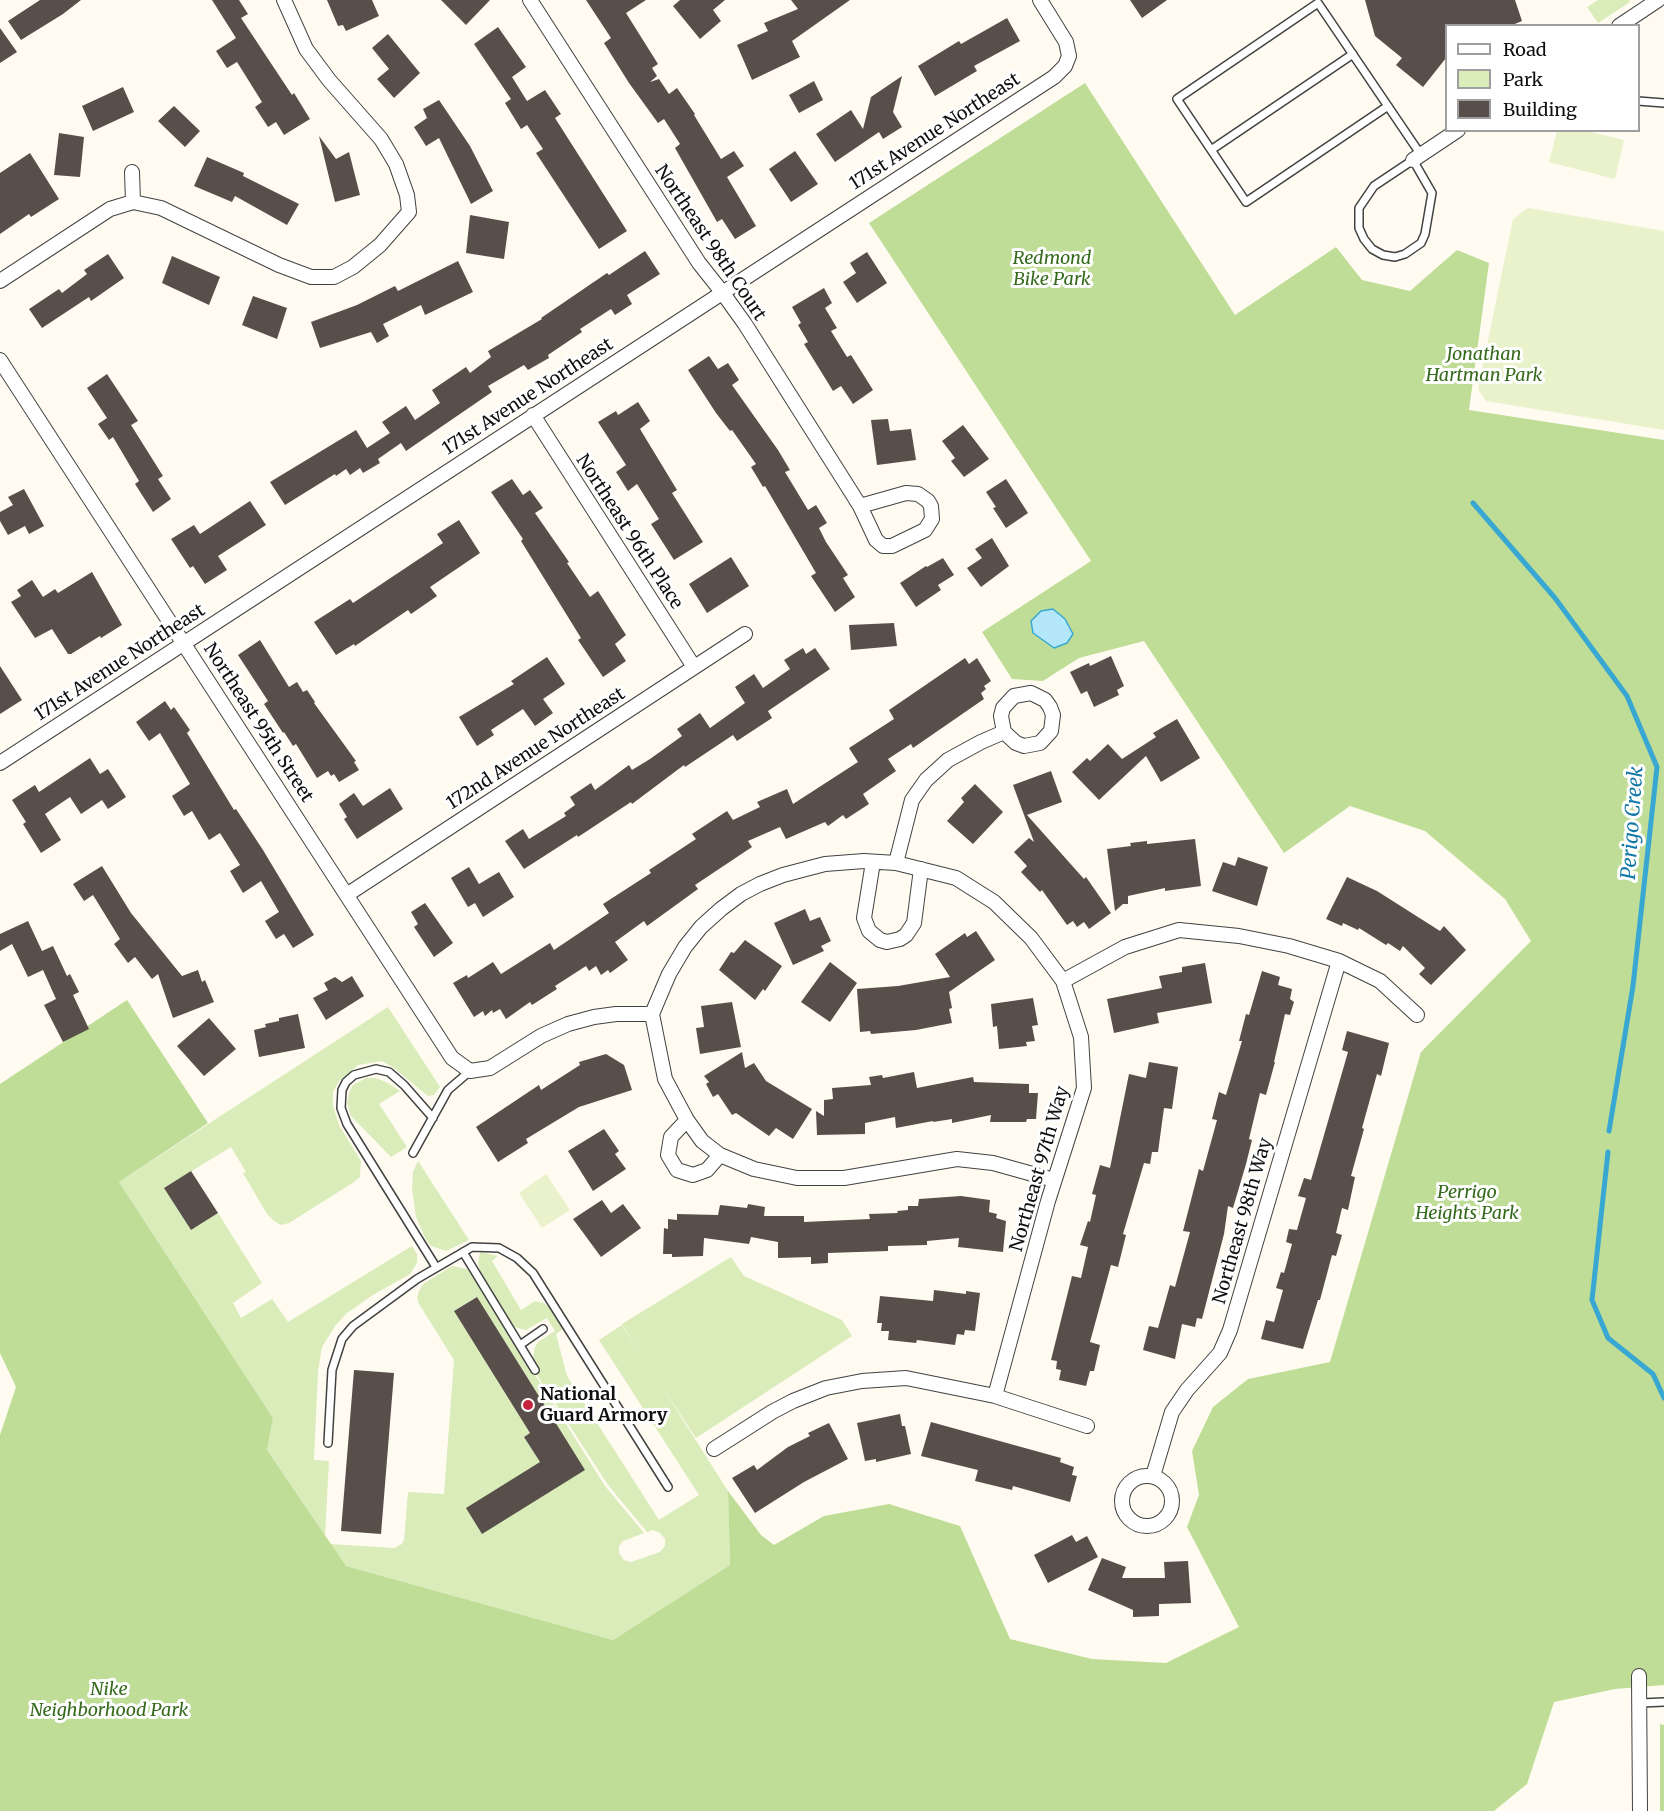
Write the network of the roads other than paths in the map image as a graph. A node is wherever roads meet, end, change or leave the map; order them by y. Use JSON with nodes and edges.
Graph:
{"nodes":[{"id":1,"x":284,"y":0,"type":"edge"},
{"id":2,"x":530,"y":0,"type":"edge"},
{"id":3,"x":1040,"y":0,"type":"edge"},
{"id":4,"x":1658,"y":0,"type":"edge"},
{"id":5,"x":1622,"y":24,"type":"edge"},
{"id":6,"x":1353,"y":54,"type":"junction"},
{"id":7,"x":1640,"y":101,"type":"edge"},
{"id":8,"x":1664,"y":103,"type":"edge"},
{"id":9,"x":1388,"y":106,"type":"junction"},
{"id":10,"x":1455,"y":132,"type":"edge"},
{"id":11,"x":1211,"y":150,"type":"junction"},
{"id":12,"x":1417,"y":158,"type":"junction"},
{"id":13,"x":132,"y":172,"type":"dead end"},
{"id":14,"x":132,"y":202,"type":"junction"},
{"id":15,"x":409,"y":212,"type":"junction"},
{"id":16,"x":423,"y":217,"type":"dead end"},
{"id":17,"x":0,"y":281,"type":"edge"},
{"id":18,"x":722,"y":292,"type":"junction"},
{"id":19,"x":0,"y":360,"type":"edge"},
{"id":20,"x":533,"y":415,"type":"junction"},
{"id":21,"x":860,"y":506,"type":"junction"},
{"id":22,"x":745,"y":634,"type":"dead end"},
{"id":23,"x":183,"y":642,"type":"junction"},
{"id":24,"x":694,"y":667,"type":"junction"},
{"id":25,"x":1004,"y":732,"type":"dead end"},
{"id":26,"x":0,"y":763,"type":"edge"},
{"id":27,"x":873,"y":862,"type":"junction"},
{"id":28,"x":897,"y":863,"type":"junction"},
{"id":29,"x":921,"y":869,"type":"junction"},
{"id":30,"x":348,"y":894,"type":"junction"},
{"id":31,"x":1339,"y":961,"type":"junction"},
{"id":32,"x":1064,"y":981,"type":"junction"},
{"id":33,"x":652,"y":1014,"type":"junction"},
{"id":34,"x":1417,"y":1015,"type":"dead end"},
{"id":35,"x":470,"y":1071,"type":"junction"},
{"id":36,"x":433,"y":1118,"type":"junction"},
{"id":37,"x":687,"y":1120,"type":"junction"},
{"id":38,"x":413,"y":1153,"type":"dead end"},
{"id":39,"x":720,"y":1155,"type":"junction"},
{"id":40,"x":1054,"y":1180,"type":"junction"},
{"id":41,"x":463,"y":1252,"type":"junction"},
{"id":42,"x":436,"y":1267,"type":"junction"},
{"id":43,"x":543,"y":1329,"type":"dead end"},
{"id":44,"x":519,"y":1345,"type":"junction"},
{"id":45,"x":535,"y":1370,"type":"dead end"},
{"id":46,"x":995,"y":1396,"type":"junction"},
{"id":47,"x":1087,"y":1426,"type":"dead end"},
{"id":48,"x":328,"y":1443,"type":"dead end"},
{"id":49,"x":714,"y":1449,"type":"dead end"},
{"id":50,"x":1154,"y":1476,"type":"dead end"},
{"id":51,"x":668,"y":1487,"type":"dead end"},
{"id":52,"x":1639,"y":1676,"type":"dead end"},
{"id":53,"x":1664,"y":1702,"type":"edge"},
{"id":54,"x":1641,"y":1703,"type":"junction"},
{"id":55,"x":1640,"y":1811,"type":"edge"}],
"edges":[{"from":1,"to":15,"type":"street"},
{"from":2,"to":18,"type":"street","name":"Northeast 98th Court"},
{"from":3,"to":18,"type":"street","name":"171st Avenue Northeast"},
{"from":4,"to":5,"type":"street"},
{"from":6,"to":9,"type":"lane"},
{"from":6,"to":11,"type":"lane"},
{"from":6,"to":11,"type":"lane"},
{"from":7,"to":8,"type":"lane"},
{"from":9,"to":11,"type":"lane"},
{"from":9,"to":12,"type":"lane"},
{"from":10,"to":12,"type":"street"},
{"from":12,"to":12,"type":"lane"},
{"from":13,"to":14,"type":"street"},
{"from":14,"to":15,"type":"street"},
{"from":14,"to":17,"type":"street"},
{"from":15,"to":16,"type":"street"},
{"from":18,"to":20,"type":"street","name":"171st Avenue Northeast"},
{"from":18,"to":21,"type":"street","name":"Northeast 98th Court"},
{"from":19,"to":23,"type":"street","name":"Northeast 95th Street"},
{"from":20,"to":23,"type":"street","name":"171st Avenue Northeast"},
{"from":20,"to":24,"type":"street","name":"Northeast 96th Place"},
{"from":21,"to":21,"type":"street","name":"Northeast 98th Court"},
{"from":22,"to":24,"type":"street","name":"172nd Avenue Northeast"},
{"from":23,"to":26,"type":"street","name":"171st Avenue Northeast"},
{"from":23,"to":30,"type":"street","name":"Northeast 95th Street"},
{"from":24,"to":30,"type":"street","name":"172nd Avenue Northeast"},
{"from":25,"to":28,"type":"street"},
{"from":27,"to":28,"type":"street","name":"Northeast 97th Way"},
{"from":27,"to":29,"type":"street"},
{"from":27,"to":33,"type":"street","name":"Northeast 97th Way"},
{"from":28,"to":29,"type":"street","name":"Northeast 97th Way"},
{"from":29,"to":32,"type":"street","name":"Northeast 97th Way"},
{"from":30,"to":35,"type":"street","name":"Northeast 95th Street"},
{"from":31,"to":32,"type":"street"},
{"from":31,"to":34,"type":"street"},
{"from":31,"to":50,"type":"street","name":"Northeast 98th Way"},
{"from":32,"to":40,"type":"street","name":"Northeast 97th Way"},
{"from":33,"to":35,"type":"street"},
{"from":33,"to":37,"type":"street"},
{"from":35,"to":36,"type":"lane"},
{"from":36,"to":38,"type":"lane"},
{"from":36,"to":42,"type":"lane"},
{"from":37,"to":39,"type":"street"},
{"from":37,"to":39,"type":"street"},
{"from":39,"to":40,"type":"street"},
{"from":40,"to":46,"type":"street","name":"Northeast 97th Way"},
{"from":41,"to":42,"type":"lane"},
{"from":41,"to":44,"type":"lane"},
{"from":41,"to":51,"type":"lane"},
{"from":42,"to":48,"type":"lane"},
{"from":43,"to":44,"type":"lane"},
{"from":44,"to":45,"type":"lane"},
{"from":46,"to":47,"type":"street"},
{"from":46,"to":49,"type":"street"},
{"from":52,"to":54,"type":"street"},
{"from":53,"to":54,"type":"lane"},
{"from":54,"to":55,"type":"street"}]}
